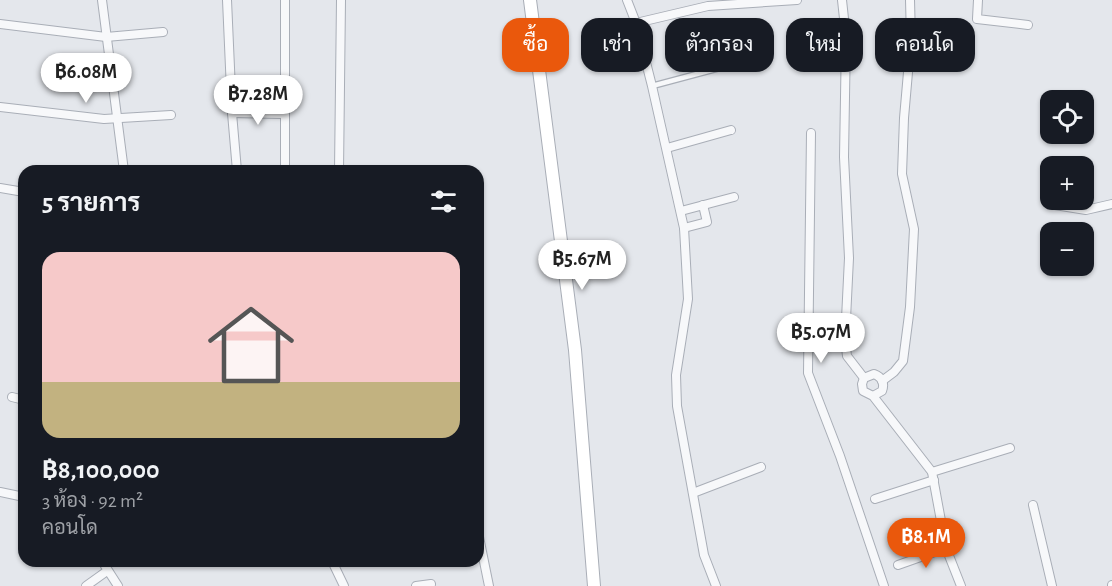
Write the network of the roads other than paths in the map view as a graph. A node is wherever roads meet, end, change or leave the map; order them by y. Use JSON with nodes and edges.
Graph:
{"nodes":[{"id":1,"x":102,"y":0,"type":"edge"},
{"id":2,"x":227,"y":0,"type":"edge"},
{"id":3,"x":285,"y":0,"type":"edge"},
{"id":4,"x":341,"y":0,"type":"edge"},
{"id":5,"x":530,"y":0,"type":"edge"},
{"id":6,"x":627,"y":0,"type":"edge"},
{"id":7,"x":797,"y":0,"type":"edge"},
{"id":8,"x":842,"y":0,"type":"edge"},
{"id":9,"x":910,"y":0,"type":"edge"},
{"id":10,"x":978,"y":0,"type":"edge"},
{"id":11,"x":634,"y":18,"type":"edge"},
{"id":12,"x":653,"y":19,"type":"edge"},
{"id":13,"x":0,"y":24,"type":"edge"},
{"id":14,"x":1028,"y":26,"type":"dead end"},
{"id":15,"x":163,"y":32,"type":"dead end"},
{"id":16,"x":106,"y":37,"type":"junction"},
{"id":17,"x":648,"y":72,"type":"edge"},
{"id":18,"x":704,"y":72,"type":"edge"},
{"id":19,"x":652,"y":86,"type":"junction"},
{"id":20,"x":0,"y":107,"type":"edge"},
{"id":21,"x":232,"y":113,"type":"junction"},
{"id":22,"x":285,"y":114,"type":"junction"},
{"id":23,"x":171,"y":115,"type":"dead end"},
{"id":24,"x":117,"y":119,"type":"junction"},
{"id":25,"x":732,"y":130,"type":"dead end"},
{"id":26,"x":811,"y":133,"type":"dead end"},
{"id":27,"x":667,"y":148,"type":"junction"},
{"id":28,"x":123,"y":165,"type":"edge"},
{"id":29,"x":236,"y":165,"type":"edge"},
{"id":30,"x":285,"y":165,"type":"edge"},
{"id":31,"x":339,"y":165,"type":"edge"},
{"id":32,"x":0,"y":188,"type":"edge"},
{"id":33,"x":18,"y":191,"type":"edge"},
{"id":34,"x":734,"y":197,"type":"dead end"},
{"id":35,"x":1112,"y":204,"type":"edge"},
{"id":36,"x":703,"y":205,"type":"junction"},
{"id":37,"x":1094,"y":208,"type":"edge"},
{"id":38,"x":681,"y":211,"type":"junction"},
{"id":39,"x":684,"y":228,"type":"junction"},
{"id":40,"x":864,"y":378,"type":"junction"},
{"id":41,"x":882,"y":381,"type":"junction"},
{"id":42,"x":873,"y":396,"type":"junction"},
{"id":43,"x":12,"y":397,"type":"dead end"},
{"id":44,"x":18,"y":398,"type":"edge"},
{"id":45,"x":1010,"y":448,"type":"dead end"},
{"id":46,"x":761,"y":467,"type":"dead end"},
{"id":47,"x":933,"y":476,"type":"junction"},
{"id":48,"x":0,"y":492,"type":"edge"},
{"id":49,"x":693,"y":493,"type":"junction"},
{"id":50,"x":18,"y":496,"type":"edge"},
{"id":51,"x":875,"y":499,"type":"dead end"},
{"id":52,"x":1033,"y":505,"type":"dead end"},
{"id":53,"x":946,"y":548,"type":"junction"},
{"id":54,"x":484,"y":561,"type":"edge"},
{"id":55,"x":898,"y":565,"type":"dead end"},
{"id":56,"x":105,"y":567,"type":"edge"},
{"id":57,"x":335,"y":567,"type":"edge"},
{"id":58,"x":107,"y":571,"type":"junction"},
{"id":59,"x":431,"y":584,"type":"dead end"},
{"id":60,"x":86,"y":586,"type":"edge"},
{"id":61,"x":118,"y":586,"type":"edge"},
{"id":62,"x":344,"y":586,"type":"edge"},
{"id":63,"x":416,"y":586,"type":"edge"},
{"id":64,"x":489,"y":586,"type":"edge"},
{"id":65,"x":594,"y":586,"type":"edge"},
{"id":66,"x":716,"y":586,"type":"edge"},
{"id":67,"x":884,"y":586,"type":"edge"},
{"id":68,"x":961,"y":586,"type":"edge"},
{"id":69,"x":1052,"y":586,"type":"edge"}],
"edges":[{"from":1,"to":16,"type":"street"},
{"from":2,"to":21,"type":"street"},
{"from":3,"to":22,"type":"street"},
{"from":4,"to":31,"type":"street"},
{"from":5,"to":65,"type":"street"},
{"from":6,"to":11,"type":"street"},
{"from":7,"to":12,"type":"street"},
{"from":8,"to":40,"type":"street"},
{"from":9,"to":41,"type":"street"},
{"from":10,"to":14,"type":"street"},
{"from":13,"to":16,"type":"street"},
{"from":15,"to":16,"type":"street"},
{"from":16,"to":24,"type":"street"},
{"from":17,"to":19,"type":"street"},
{"from":18,"to":19,"type":"lane"},
{"from":19,"to":27,"type":"street"},
{"from":20,"to":24,"type":"street"},
{"from":21,"to":22,"type":"street"},
{"from":21,"to":29,"type":"street"},
{"from":22,"to":30,"type":"street"},
{"from":23,"to":24,"type":"street"},
{"from":24,"to":28,"type":"street"},
{"from":25,"to":27,"type":"street"},
{"from":26,"to":67,"type":"street"},
{"from":27,"to":38,"type":"street"},
{"from":32,"to":33,"type":"street"},
{"from":34,"to":36,"type":"street"},
{"from":35,"to":37,"type":"street"},
{"from":36,"to":38,"type":"street"},
{"from":36,"to":39,"type":"street"},
{"from":38,"to":39,"type":"street"},
{"from":39,"to":49,"type":"street"},
{"from":40,"to":41,"type":"street"},
{"from":40,"to":42,"type":"street"},
{"from":41,"to":42,"type":"street"},
{"from":42,"to":47,"type":"street"},
{"from":43,"to":44,"type":"street"},
{"from":45,"to":47,"type":"street"},
{"from":46,"to":49,"type":"street"},
{"from":47,"to":51,"type":"street"},
{"from":47,"to":53,"type":"street"},
{"from":48,"to":50,"type":"street"},
{"from":49,"to":66,"type":"street"},
{"from":52,"to":69,"type":"street"},
{"from":53,"to":55,"type":"street"},
{"from":53,"to":68,"type":"street"},
{"from":54,"to":64,"type":"street"},
{"from":56,"to":58,"type":"street"},
{"from":57,"to":62,"type":"street"},
{"from":58,"to":60,"type":"street"},
{"from":58,"to":61,"type":"street"},
{"from":59,"to":63,"type":"street"}]}
